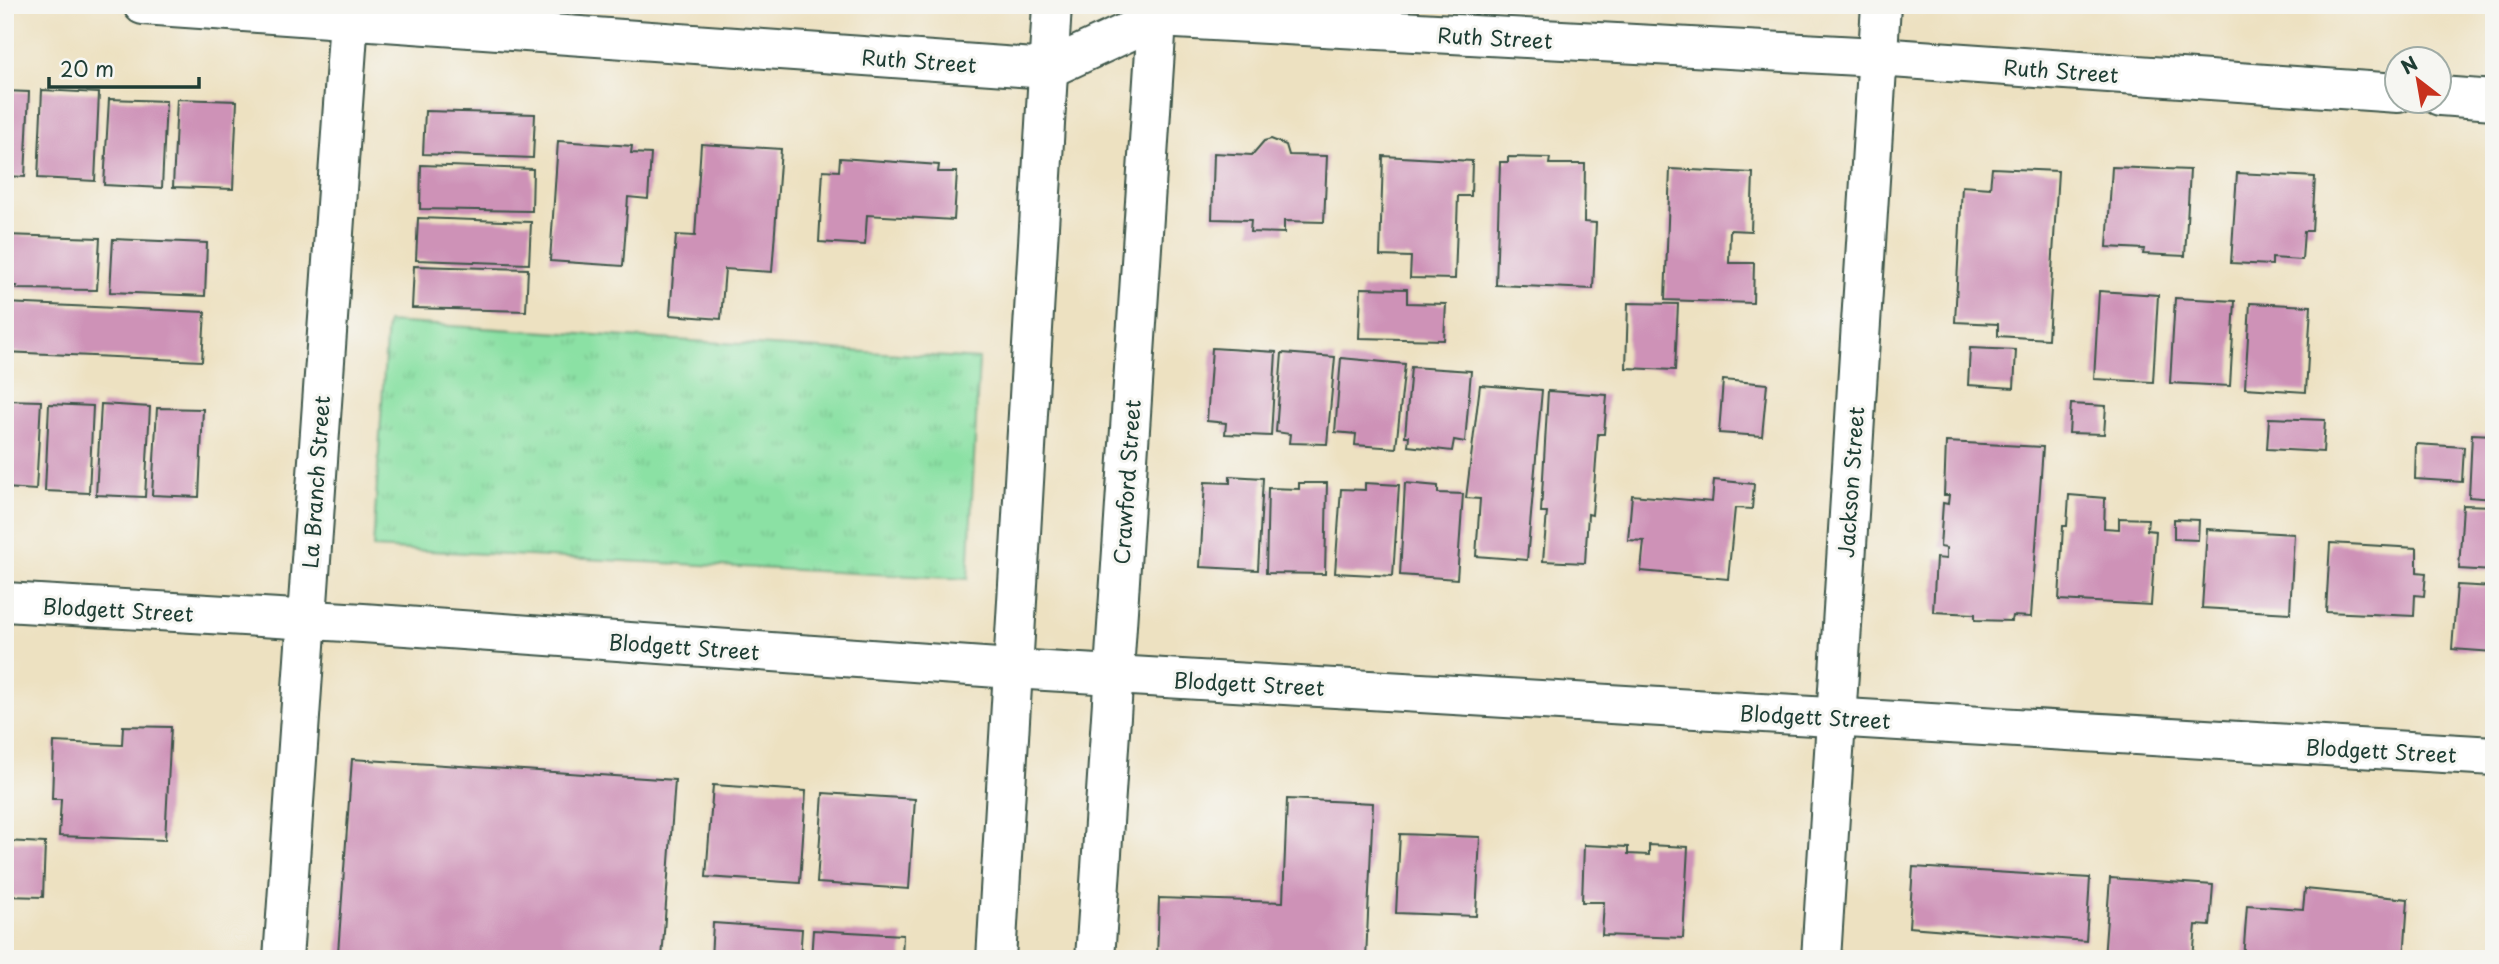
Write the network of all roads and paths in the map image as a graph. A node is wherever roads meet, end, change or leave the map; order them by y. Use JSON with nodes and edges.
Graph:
{"nodes":[{"id":1,"x":143,"y":5,"type":"edge"},
{"id":2,"x":1052,"y":5,"type":"edge"},
{"id":3,"x":1881,"y":5,"type":"edge"},
{"id":4,"x":349,"y":12,"type":"edge"},
{"id":5,"x":1158,"y":12,"type":"edge"},
{"id":6,"x":1877,"y":57,"type":"junction"},
{"id":7,"x":1048,"y":69,"type":"junction"},
{"id":8,"x":2384,"y":92,"type":"edge"},
{"id":9,"x":2454,"y":97,"type":"edge"},
{"id":10,"x":2494,"y":100,"type":"edge"},
{"id":11,"x":5,"y":602,"type":"edge"},
{"id":12,"x":305,"y":620,"type":"junction"},
{"id":13,"x":1012,"y":669,"type":"junction"},
{"id":14,"x":1113,"y":674,"type":"junction"},
{"id":15,"x":1835,"y":717,"type":"junction"},
{"id":16,"x":2494,"y":756,"type":"edge"},
{"id":17,"x":283,"y":959,"type":"edge"},
{"id":18,"x":996,"y":959,"type":"edge"},
{"id":19,"x":1095,"y":959,"type":"edge"},
{"id":20,"x":1821,"y":959,"type":"edge"}],
"edges":[{"from":1,"to":4,"type":"street","name":"Ruth Street"},
{"from":2,"to":7,"type":"street"},
{"from":3,"to":6,"type":"street","name":"Jackson Street"},
{"from":4,"to":7,"type":"street","name":"Ruth Street"},
{"from":4,"to":12,"type":"street","name":"La Branch Street"},
{"from":5,"to":6,"type":"street","name":"Ruth Street"},
{"from":5,"to":7,"type":"street","name":"Ruth Street"},
{"from":5,"to":14,"type":"street","name":"Crawford Street"},
{"from":6,"to":8,"type":"street","name":"Ruth Street"},
{"from":6,"to":15,"type":"street","name":"Jackson Street"},
{"from":7,"to":13,"type":"street"},
{"from":9,"to":10,"type":"street"},
{"from":11,"to":12,"type":"street","name":"Blodgett Street"},
{"from":12,"to":13,"type":"street","name":"Blodgett Street"},
{"from":12,"to":17,"type":"street","name":"La Branch Street"},
{"from":13,"to":14,"type":"street","name":"Blodgett Street"},
{"from":13,"to":18,"type":"street"},
{"from":14,"to":15,"type":"street","name":"Blodgett Street"},
{"from":14,"to":19,"type":"street","name":"Crawford Street"},
{"from":15,"to":16,"type":"street","name":"Blodgett Street"},
{"from":15,"to":20,"type":"street","name":"Jackson Street"}]}
